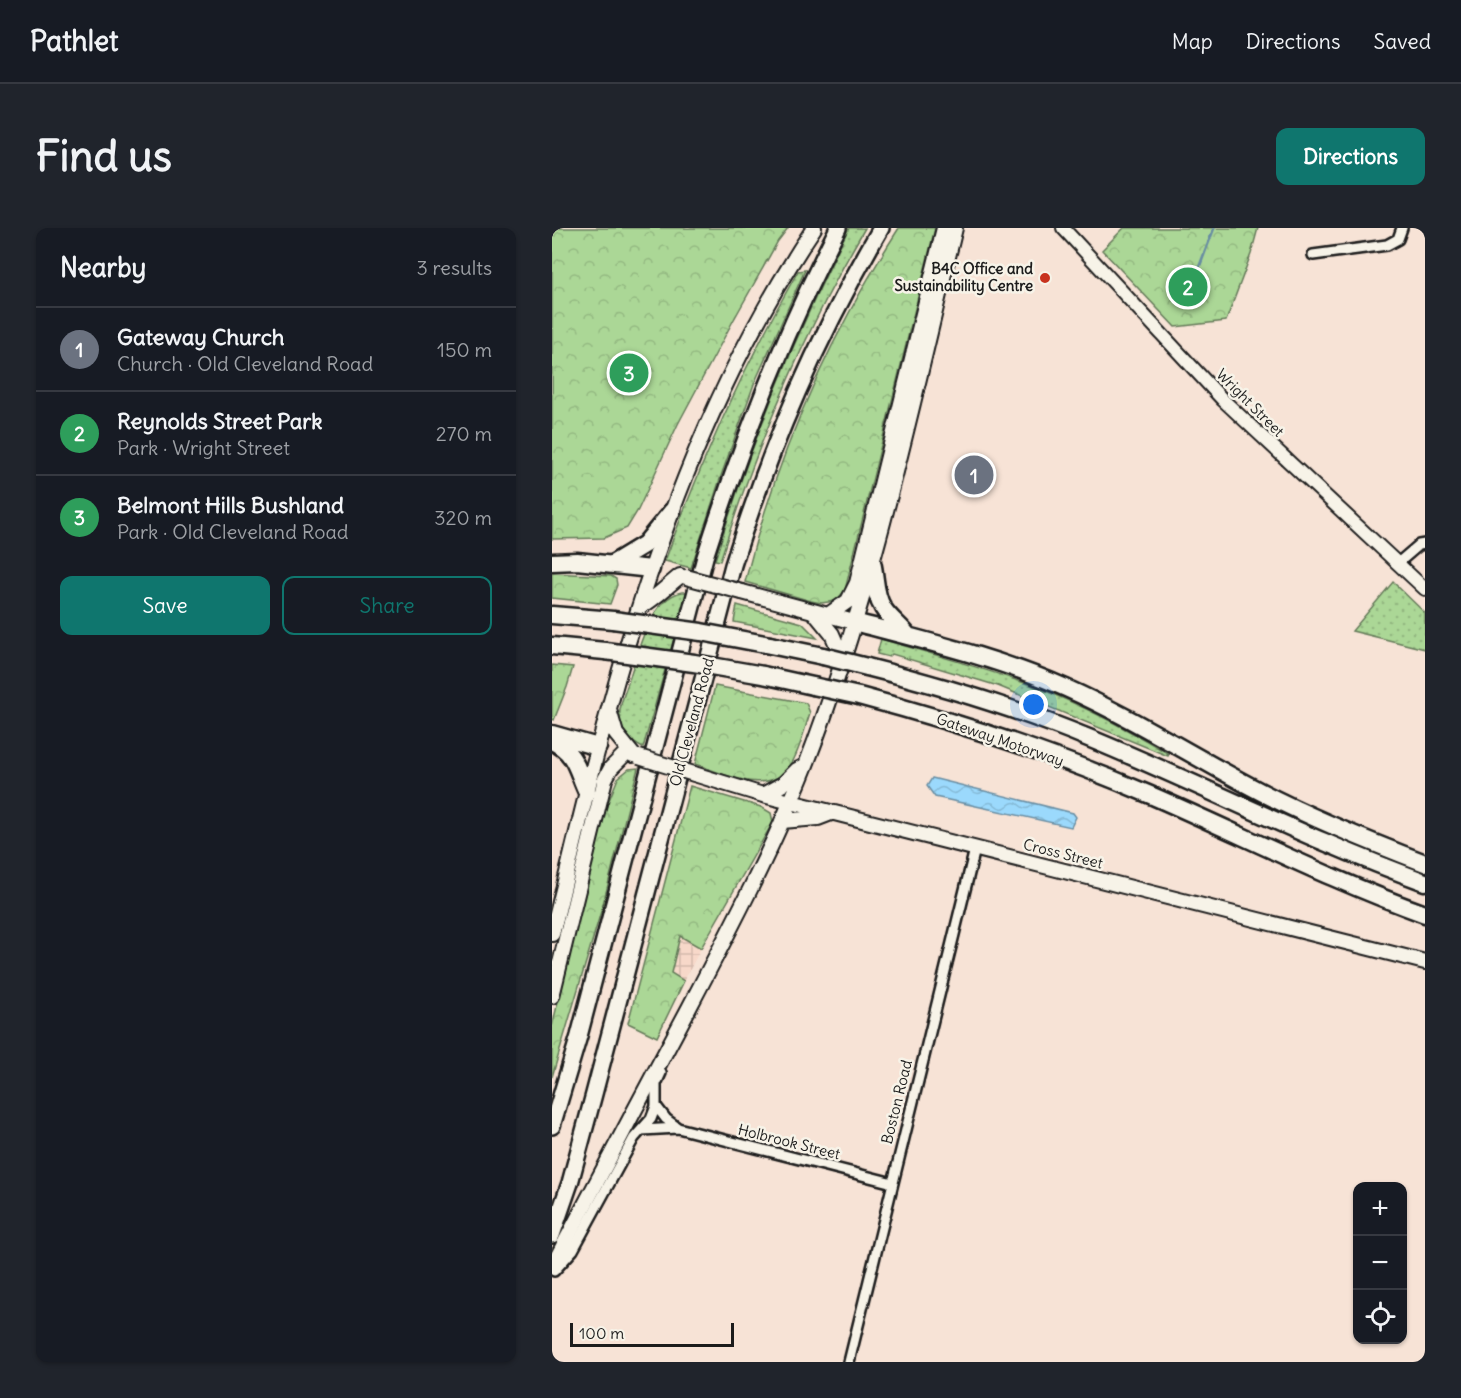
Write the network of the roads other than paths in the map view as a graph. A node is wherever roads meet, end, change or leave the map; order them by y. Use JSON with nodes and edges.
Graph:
{"nodes":[{"id":1,"x":814,"y":228,"type":"edge"},
{"id":2,"x":838,"y":228,"type":"edge"},
{"id":3,"x":881,"y":228,"type":"edge"},
{"id":4,"x":944,"y":228,"type":"edge"},
{"id":5,"x":955,"y":228,"type":"edge"},
{"id":6,"x":1064,"y":228,"type":"edge"},
{"id":7,"x":1402,"y":228,"type":"edge"},
{"id":8,"x":1313,"y":255,"type":"dead end"},
{"id":9,"x":672,"y":511,"type":"junction"},
{"id":10,"x":1425,"y":544,"type":"edge"},
{"id":11,"x":552,"y":562,"type":"edge"},
{"id":12,"x":873,"y":562,"type":"junction"},
{"id":13,"x":1398,"y":563,"type":"junction"},
{"id":14,"x":612,"y":564,"type":"junction"},
{"id":15,"x":651,"y":569,"type":"junction"},
{"id":16,"x":683,"y":576,"type":"junction"},
{"id":17,"x":1425,"y":589,"type":"edge"},
{"id":18,"x":639,"y":608,"type":"junction"},
{"id":19,"x":821,"y":613,"type":"junction"},
{"id":20,"x":552,"y":615,"type":"edge"},
{"id":21,"x":854,"y":622,"type":"junction"},
{"id":22,"x":908,"y":636,"type":"junction"},
{"id":23,"x":552,"y":646,"type":"edge"},
{"id":24,"x":843,"y":658,"type":"junction"},
{"id":25,"x":608,"y":709,"type":"junction"},
{"id":26,"x":552,"y":734,"type":"edge"},
{"id":27,"x":552,"y":741,"type":"edge"},
{"id":28,"x":598,"y":747,"type":"junction"},
{"id":29,"x":632,"y":755,"type":"junction"},
{"id":30,"x":805,"y":766,"type":"junction"},
{"id":31,"x":587,"y":792,"type":"junction"},
{"id":32,"x":763,"y":795,"type":"junction"},
{"id":33,"x":790,"y":802,"type":"junction"},
{"id":34,"x":831,"y":813,"type":"junction"},
{"id":35,"x":782,"y":821,"type":"junction"},
{"id":36,"x":975,"y":849,"type":"junction"},
{"id":37,"x":1425,"y":863,"type":"edge"},
{"id":38,"x":1425,"y":882,"type":"edge"},
{"id":39,"x":1425,"y":914,"type":"edge"},
{"id":40,"x":552,"y":934,"type":"edge"},
{"id":41,"x":1425,"y":962,"type":"edge"},
{"id":42,"x":552,"y":996,"type":"edge"},
{"id":43,"x":669,"y":1045,"type":"junction"},
{"id":44,"x":656,"y":1106,"type":"junction"},
{"id":45,"x":552,"y":1126,"type":"edge"},
{"id":46,"x":678,"y":1128,"type":"junction"},
{"id":47,"x":642,"y":1130,"type":"junction"},
{"id":48,"x":893,"y":1184,"type":"junction"},
{"id":49,"x":552,"y":1235,"type":"edge"},
{"id":50,"x":552,"y":1267,"type":"edge"},
{"id":51,"x":552,"y":1272,"type":"edge"},
{"id":52,"x":849,"y":1362,"type":"edge"}],
"edges":[{"from":1,"to":9,"type":"main road"},
{"from":2,"to":45,"type":"highway","name":"Old Cleveland Road"},
{"from":3,"to":49,"type":"highway","name":"Old Cleveland Road"},
{"from":4,"to":19,"type":"main road"},
{"from":5,"to":12,"type":"main road"},
{"from":6,"to":13,"type":"street","name":"Wright Street"},
{"from":7,"to":8,"type":"street"},
{"from":9,"to":14,"type":"highway"},
{"from":9,"to":15,"type":"main road"},
{"from":10,"to":13,"type":"street"},
{"from":11,"to":14,"type":"highway"},
{"from":12,"to":21,"type":"main road"},
{"from":12,"to":22,"type":"highway"},
{"from":13,"to":17,"type":"street","name":"Wright Street"},
{"from":14,"to":15,"type":"highway"},
{"from":15,"to":16,"type":"main road"},
{"from":15,"to":18,"type":"main road"},
{"from":16,"to":18,"type":"main road"},
{"from":16,"to":19,"type":"main road","bridge":true},
{"from":18,"to":25,"type":"main road"},
{"from":19,"to":21,"type":"main road"},
{"from":19,"to":24,"type":"main road"},
{"from":20,"to":38,"type":"highway","name":"Gateway Motorway","bridge":true},
{"from":21,"to":22,"type":"highway"},
{"from":21,"to":24,"type":"main road"},
{"from":22,"to":37,"type":"highway"},
{"from":23,"to":39,"type":"highway","name":"Gateway Motorway","bridge":true},
{"from":24,"to":30,"type":"main road"},
{"from":25,"to":28,"type":"main road"},
{"from":25,"to":29,"type":"main road"},
{"from":26,"to":28,"type":"highway"},
{"from":27,"to":31,"type":"highway"},
{"from":28,"to":29,"type":"main road","name":"Cross Street"},
{"from":28,"to":31,"type":"main road"},
{"from":29,"to":32,"type":"main road","name":"Cross Street","bridge":true},
{"from":29,"to":42,"type":"main road"},
{"from":30,"to":32,"type":"main road"},
{"from":30,"to":33,"type":"main road"},
{"from":31,"to":40,"type":"main road"},
{"from":32,"to":33,"type":"main road","name":"Cross Street"},
{"from":33,"to":34,"type":"main road","name":"Cross Street"},
{"from":33,"to":35,"type":"main road"},
{"from":34,"to":35,"type":"main road"},
{"from":34,"to":36,"type":"main road","name":"Cross Street"},
{"from":35,"to":43,"type":"main road"},
{"from":36,"to":41,"type":"main road","name":"Cross Street"},
{"from":36,"to":48,"type":"street","name":"Boston Road"},
{"from":43,"to":44,"type":"street"},
{"from":43,"to":50,"type":"main road"},
{"from":44,"to":46,"type":"street"},
{"from":44,"to":47,"type":"street"},
{"from":46,"to":47,"type":"street","name":"Holbrook Street"},
{"from":46,"to":48,"type":"street","name":"Holbrook Street"},
{"from":47,"to":51,"type":"street"},
{"from":48,"to":52,"type":"street","name":"Boston Road"}]}
